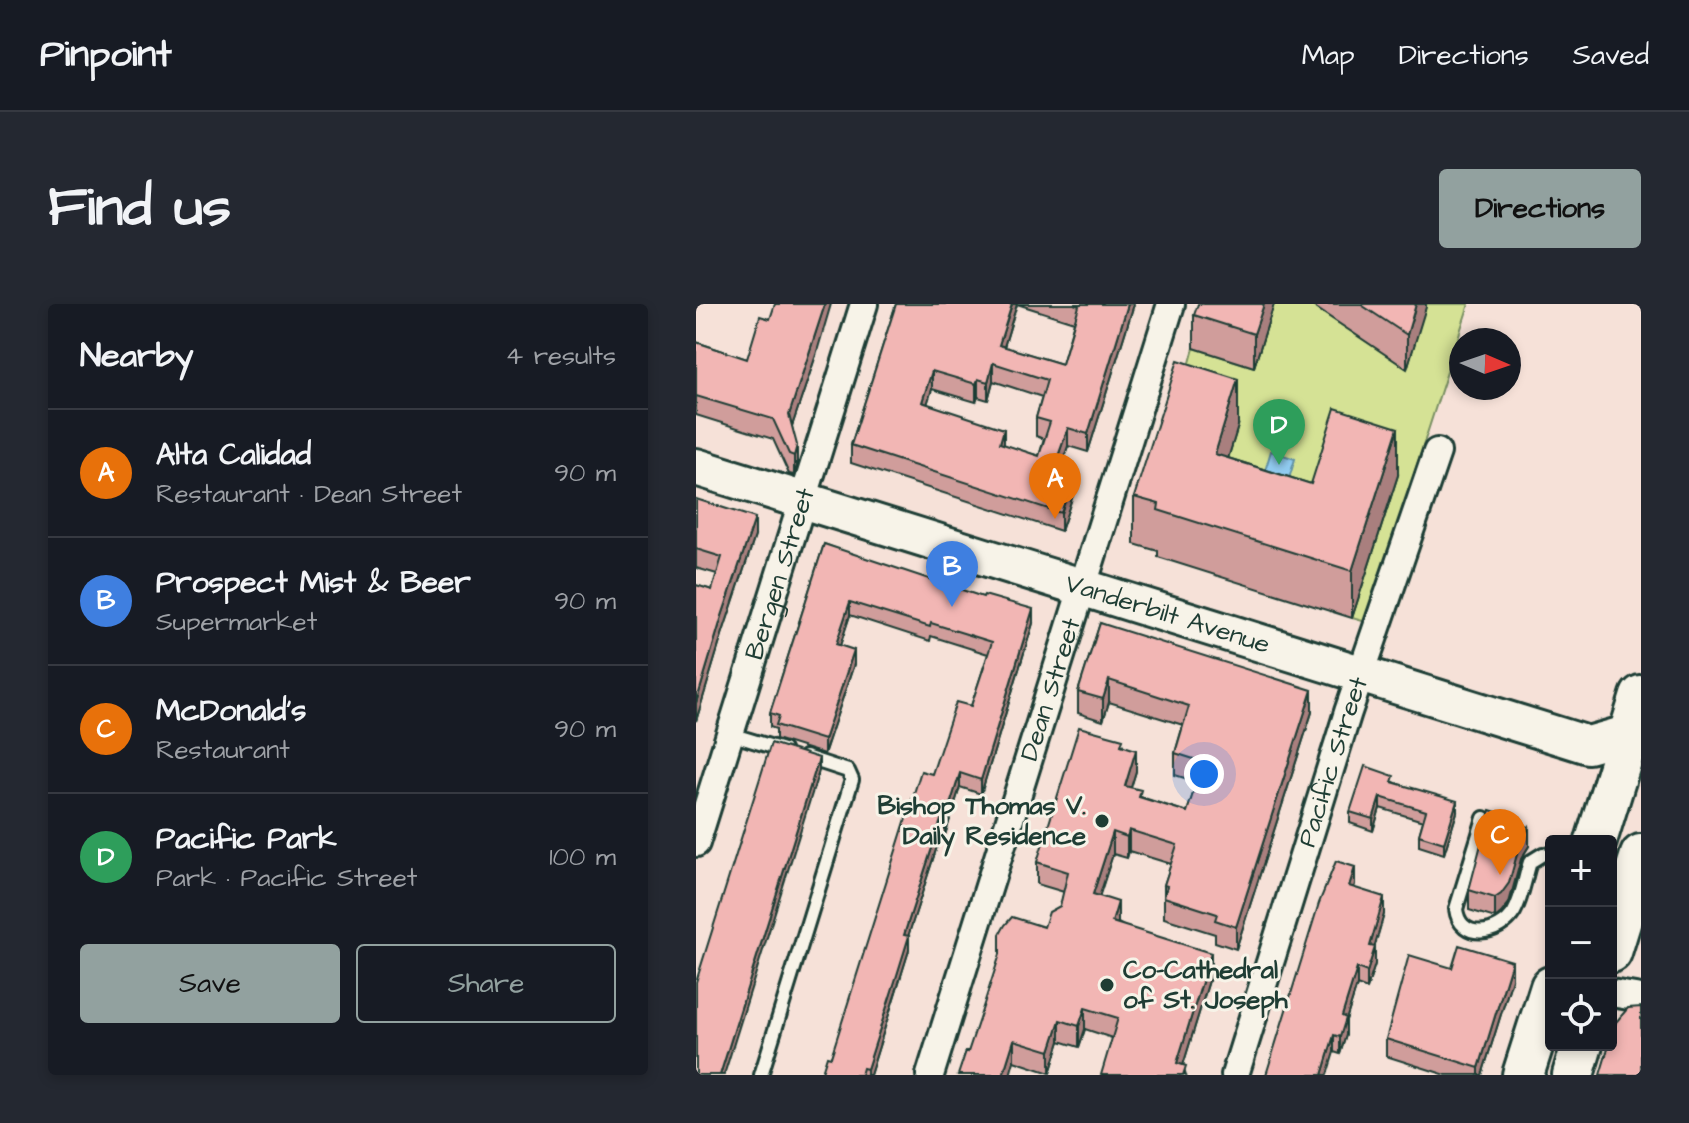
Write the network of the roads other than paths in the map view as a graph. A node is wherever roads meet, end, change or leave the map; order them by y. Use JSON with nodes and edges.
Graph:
{"nodes":[{"id":1,"x":864,"y":304,"type":"edge"},
{"id":2,"x":1171,"y":304,"type":"edge"},
{"id":3,"x":1437,"y":452,"type":"dead end"},
{"id":4,"x":696,"y":467,"type":"edge"},
{"id":5,"x":804,"y":501,"type":"junction"},
{"id":6,"x":1083,"y":587,"type":"junction"},
{"id":7,"x":1361,"y":676,"type":"junction"},
{"id":8,"x":1641,"y":696,"type":"edge"},
{"id":9,"x":1635,"y":732,"type":"edge"},
{"id":10,"x":730,"y":734,"type":"junction"},
{"id":11,"x":1484,"y":818,"type":"edge"},
{"id":12,"x":1598,"y":835,"type":"edge"},
{"id":13,"x":696,"y":843,"type":"edge"},
{"id":14,"x":1543,"y":854,"type":"dead end"},
{"id":15,"x":1641,"y":855,"type":"edge"},
{"id":16,"x":1617,"y":933,"type":"edge"},
{"id":17,"x":1617,"y":994,"type":"edge"},
{"id":18,"x":1641,"y":998,"type":"edge"},
{"id":19,"x":1545,"y":1006,"type":"edge"},
{"id":20,"x":1580,"y":1051,"type":"edge"},
{"id":21,"x":761,"y":1075,"type":"edge"},
{"id":22,"x":930,"y":1075,"type":"edge"},
{"id":23,"x":1235,"y":1075,"type":"edge"},
{"id":24,"x":1523,"y":1075,"type":"edge"},
{"id":25,"x":1573,"y":1075,"type":"edge"}],
"edges":[{"from":1,"to":5,"type":"street","name":"Bergen Street"},
{"from":2,"to":6,"type":"street","name":"Dean Street"},
{"from":3,"to":7,"type":"street","name":"Pacific Street"},
{"from":4,"to":5,"type":"main road","name":"Vanderbilt Avenue"},
{"from":5,"to":6,"type":"main road","name":"Vanderbilt Avenue"},
{"from":5,"to":10,"type":"street","name":"Bergen Street"},
{"from":6,"to":7,"type":"main road","name":"Vanderbilt Avenue"},
{"from":6,"to":22,"type":"street","name":"Dean Street"},
{"from":7,"to":9,"type":"main road","name":"Vanderbilt Avenue"},
{"from":7,"to":23,"type":"street","name":"Pacific Street"},
{"from":8,"to":9,"type":"main road"},
{"from":9,"to":12,"type":"main road"},
{"from":10,"to":13,"type":"street","name":"Bergen Street"},
{"from":10,"to":21,"type":"lane"},
{"from":11,"to":14,"type":"lane"},
{"from":15,"to":16,"type":"main road"},
{"from":17,"to":18,"type":"street"},
{"from":19,"to":24,"type":"main road"},
{"from":20,"to":25,"type":"main road"}]}
